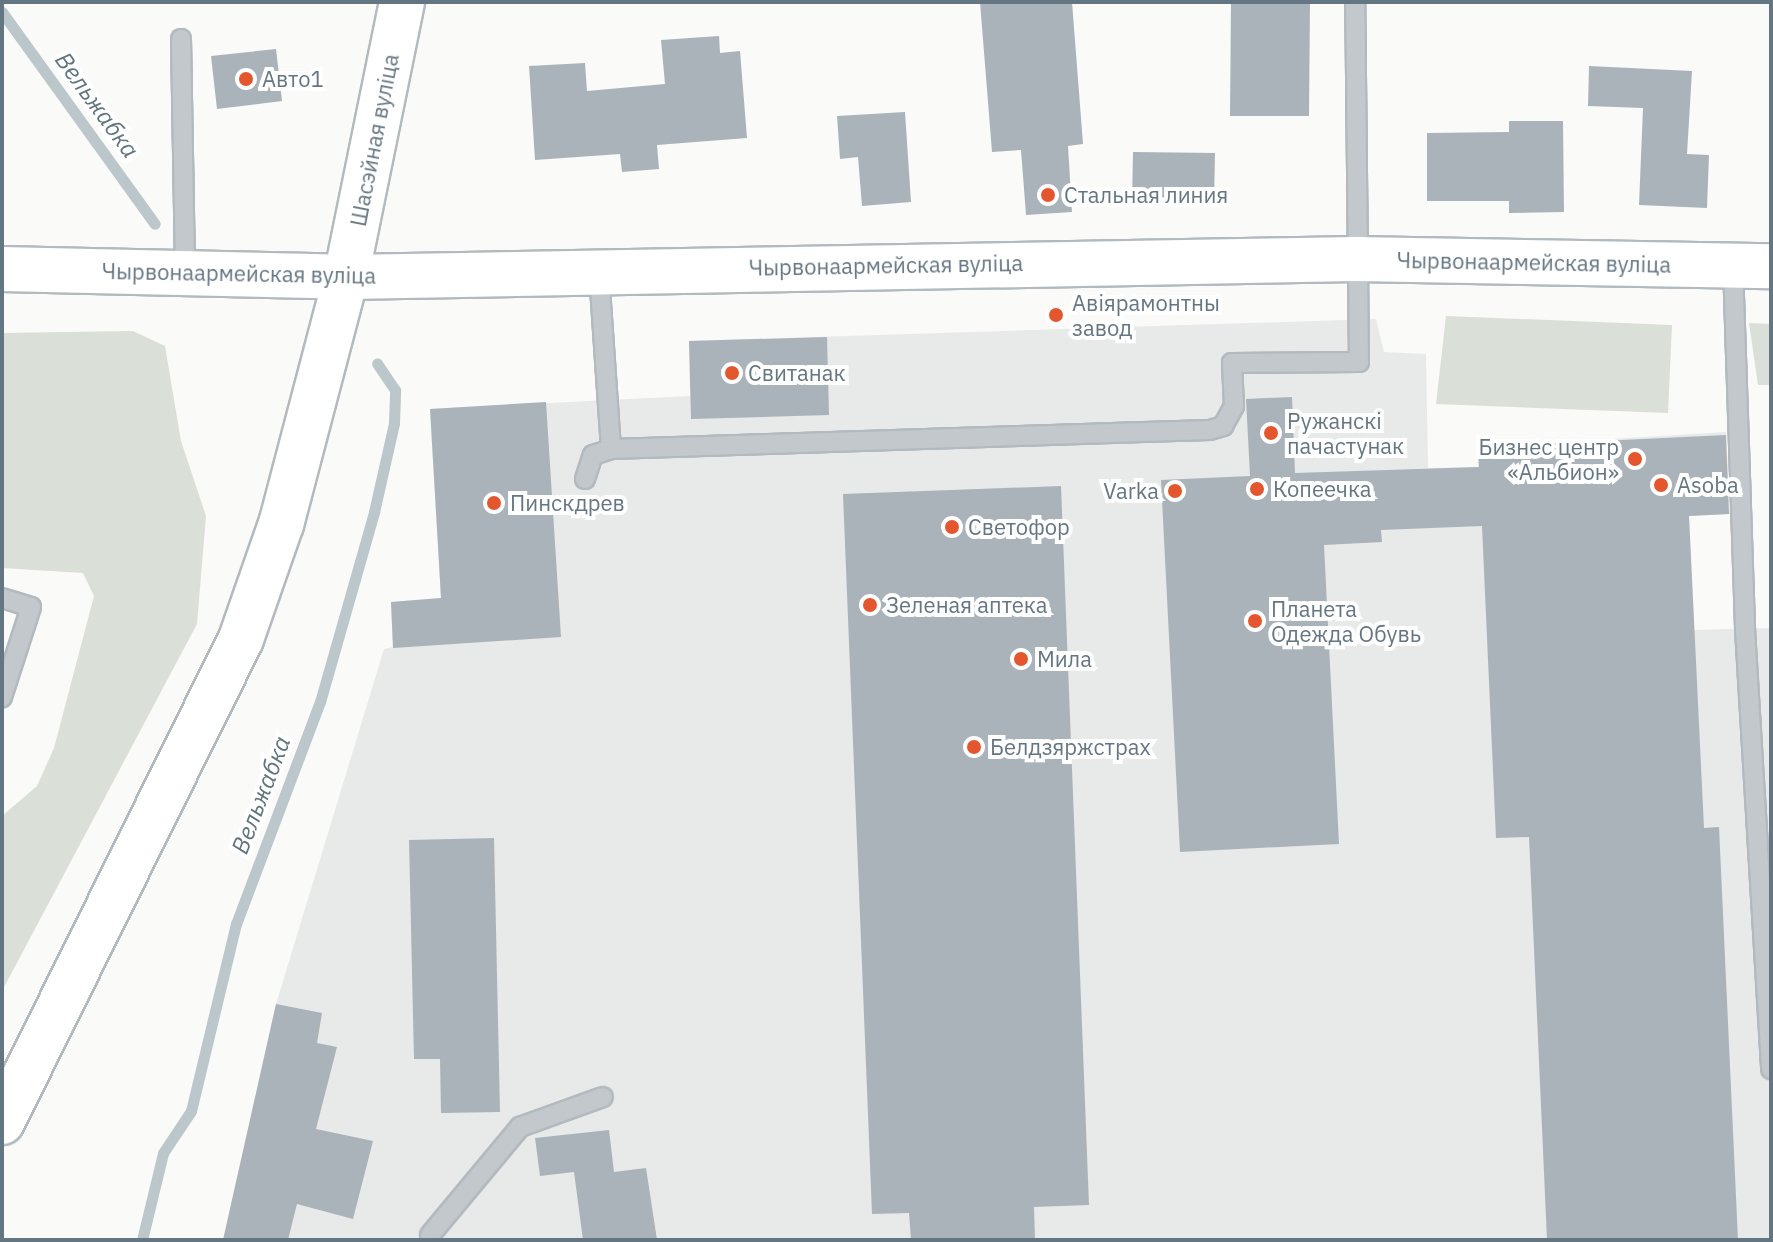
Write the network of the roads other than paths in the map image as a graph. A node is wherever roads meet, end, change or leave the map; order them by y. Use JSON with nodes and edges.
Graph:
{"nodes":[{"id":1,"x":402,"y":2,"type":"edge"},
{"id":2,"x":1355,"y":2,"type":"edge"},
{"id":3,"x":181,"y":39,"type":"dead end"},
{"id":4,"x":1356,"y":259,"type":"junction"},
{"id":5,"x":1752,"y":265,"type":"edge"},
{"id":6,"x":2,"y":269,"type":"edge"},
{"id":7,"x":185,"y":271,"type":"junction"},
{"id":8,"x":599,"y":273,"type":"junction"},
{"id":9,"x":346,"y":277,"type":"junction"},
{"id":10,"x":611,"y":449,"type":"junction"},
{"id":11,"x":585,"y":479,"type":"dead end"},
{"id":12,"x":2,"y":598,"type":"edge"},
{"id":13,"x":2,"y":697,"type":"edge"},
{"id":14,"x":1771,"y":1069,"type":"edge"},
{"id":15,"x":603,"y":1097,"type":"dead end"},
{"id":16,"x":2,"y":1122,"type":"edge"},
{"id":17,"x":430,"y":1235,"type":"dead end"}],
"edges":[{"from":1,"to":9,"type":"main road","name":"Шасэйная вуліца"},
{"from":2,"to":4,"type":"lane"},
{"from":3,"to":7,"type":"lane"},
{"from":4,"to":5,"type":"main road","name":"Чырвонаармейская вуліца"},
{"from":4,"to":8,"type":"main road","name":"Чырвонаармейская вуліца"},
{"from":4,"to":10,"type":"lane"},
{"from":5,"to":14,"type":"lane"},
{"from":6,"to":7,"type":"main road","name":"Чырвонаармейская вуліца"},
{"from":7,"to":9,"type":"main road","name":"Чырвонаармейская вуліца"},
{"from":8,"to":9,"type":"main road","name":"Чырвонаармейская вуліца"},
{"from":8,"to":10,"type":"lane"},
{"from":9,"to":16,"type":"main road","name":"Шасэйная вуліца"},
{"from":10,"to":11,"type":"lane"},
{"from":12,"to":13,"type":"lane"},
{"from":15,"to":17,"type":"lane"}]}
